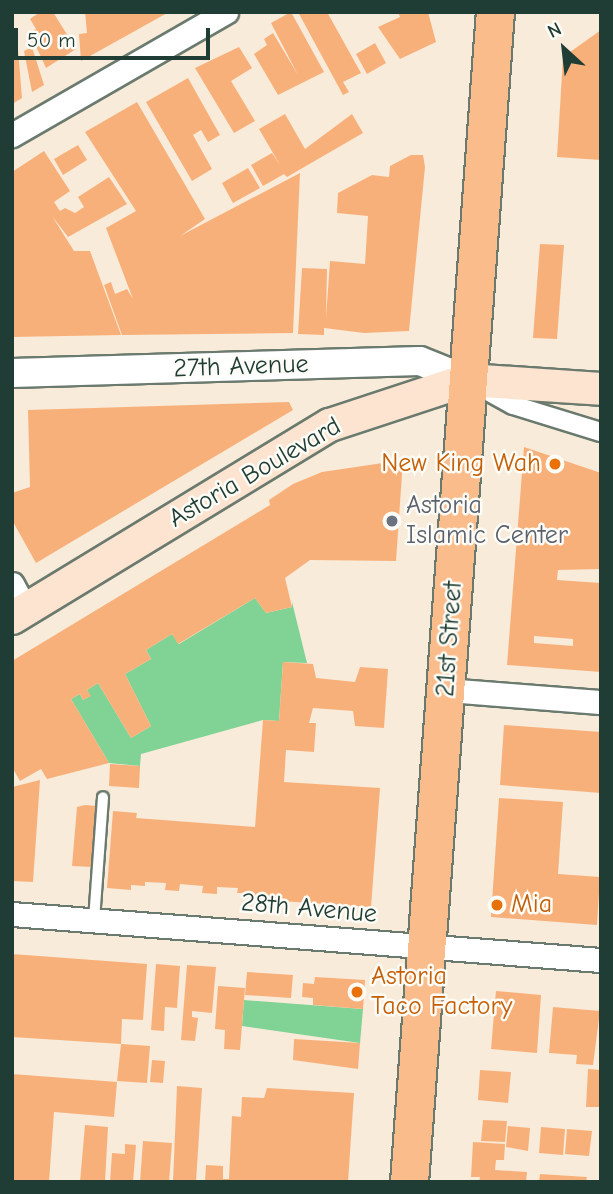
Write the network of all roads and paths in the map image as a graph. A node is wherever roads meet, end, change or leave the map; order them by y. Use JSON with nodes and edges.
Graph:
{"nodes":[{"id":1,"x":226,"y":12,"type":"edge"},
{"id":2,"x":495,"y":12,"type":"edge"},
{"id":3,"x":12,"y":135,"type":"edge"},
{"id":4,"x":12,"y":373,"type":"edge"},
{"id":5,"x":467,"y":380,"type":"junction"},
{"id":6,"x":601,"y":389,"type":"edge"},
{"id":7,"x":601,"y":432,"type":"edge"},
{"id":8,"x":17,"y":604,"type":"edge"},
{"id":9,"x":447,"y":690,"type":"junction"},
{"id":10,"x":601,"y":702,"type":"edge"},
{"id":11,"x":103,"y":797,"type":"dead end"},
{"id":12,"x":12,"y":914,"type":"edge"},
{"id":13,"x":94,"y":920,"type":"junction"},
{"id":14,"x":428,"y":946,"type":"junction"},
{"id":15,"x":601,"y":960,"type":"edge"},
{"id":16,"x":409,"y":1182,"type":"edge"}],
"edges":[{"from":1,"to":3,"type":"street"},
{"from":2,"to":5,"type":"main road","name":"21st Street"},
{"from":4,"to":5,"type":"street","name":"27th Avenue"},
{"from":5,"to":6,"type":"main road","name":"Astoria Boulevard"},
{"from":5,"to":7,"type":"street"},
{"from":5,"to":8,"type":"main road","name":"Astoria Boulevard"},
{"from":5,"to":9,"type":"main road","name":"21st Street"},
{"from":9,"to":10,"type":"street"},
{"from":9,"to":14,"type":"main road","name":"21st Street"},
{"from":11,"to":13,"type":"lane"},
{"from":12,"to":13,"type":"street","name":"28th Avenue"},
{"from":13,"to":14,"type":"street","name":"28th Avenue"},
{"from":14,"to":15,"type":"street","name":"28th Avenue"},
{"from":14,"to":16,"type":"main road","name":"21st Street"}]}
